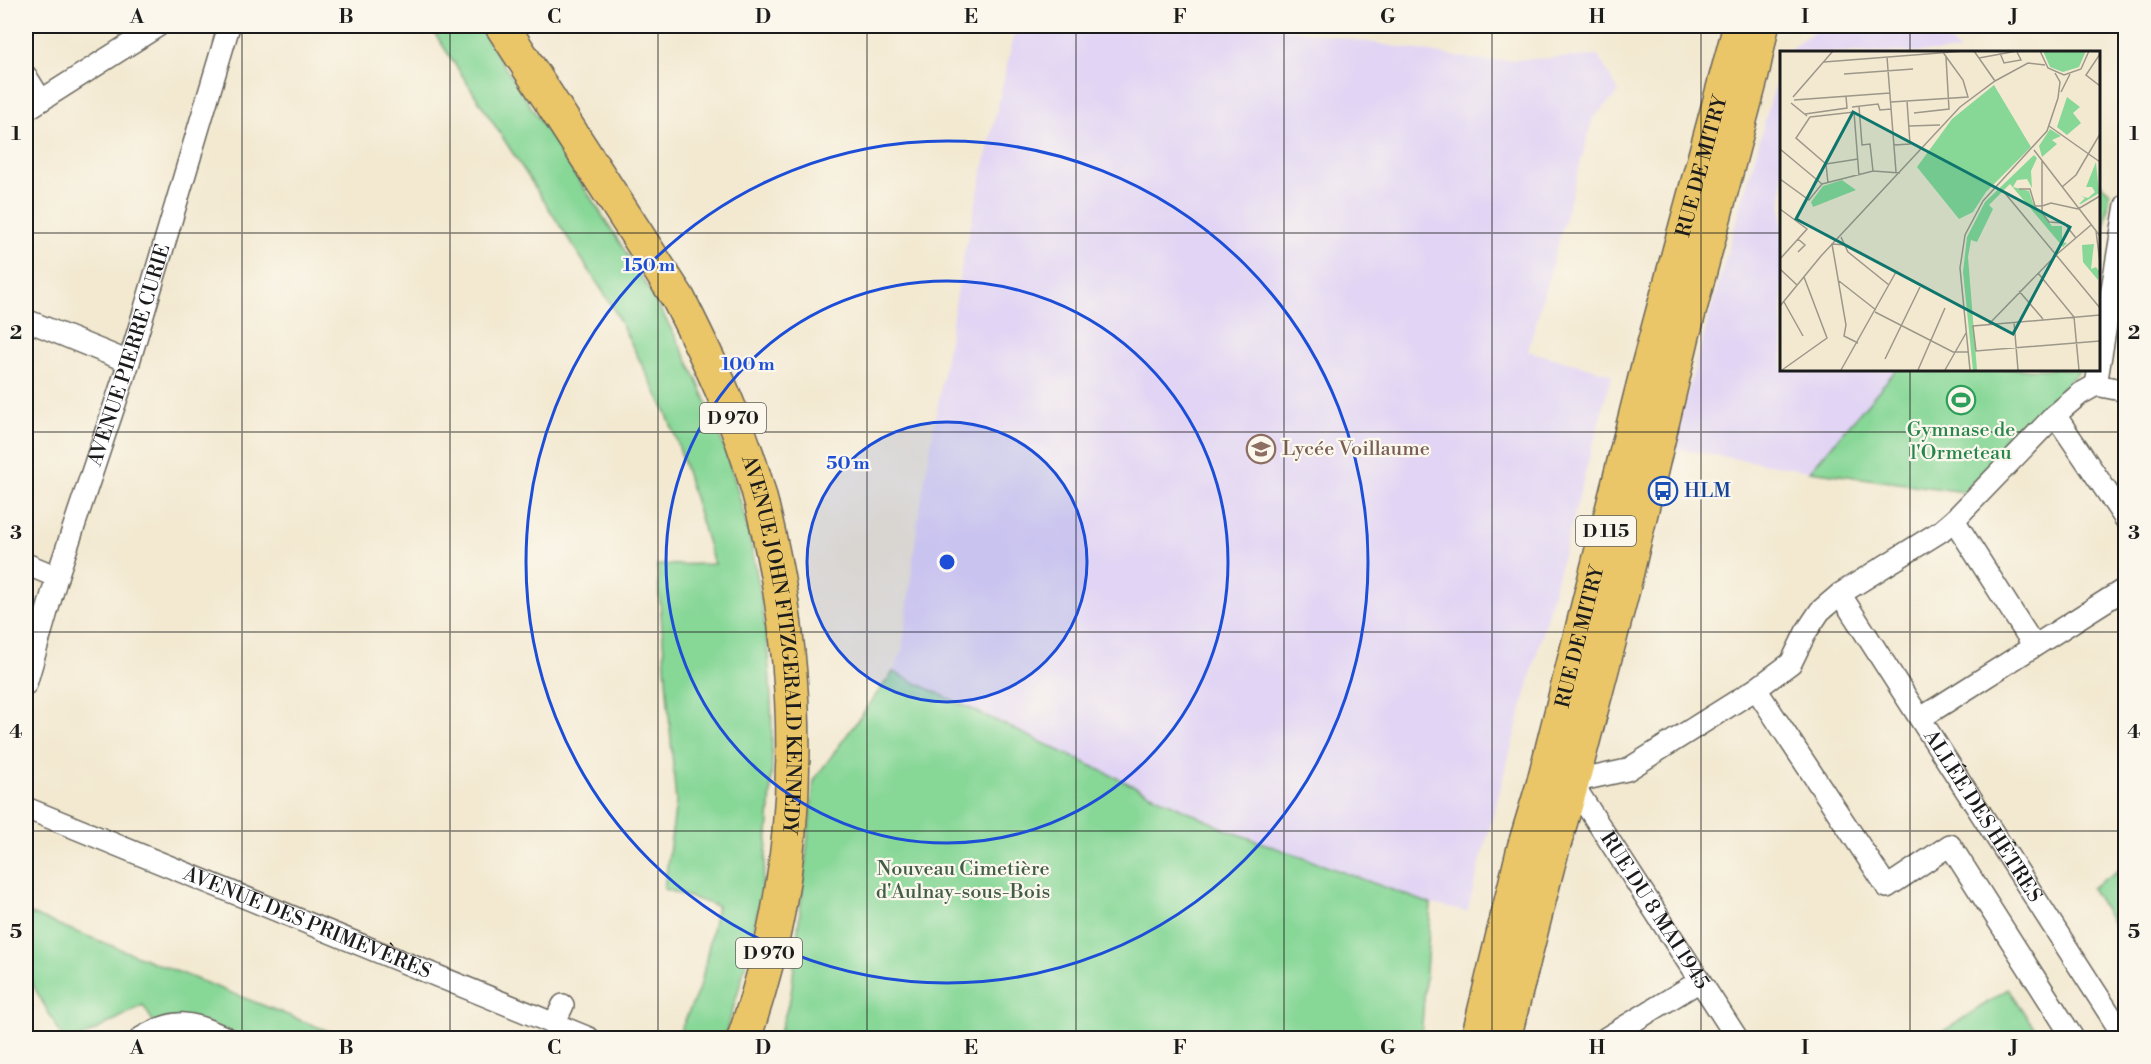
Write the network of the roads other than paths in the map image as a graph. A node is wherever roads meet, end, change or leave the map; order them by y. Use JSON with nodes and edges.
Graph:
{"nodes":[{"id":1,"x":158,"y":26,"type":"edge"},
{"id":2,"x":229,"y":26,"type":"edge"},
{"id":3,"x":502,"y":26,"type":"edge"},
{"id":4,"x":1762,"y":26,"type":"edge"},
{"id":5,"x":1731,"y":34,"type":"edge"},
{"id":6,"x":26,"y":76,"type":"edge"},
{"id":7,"x":33,"y":105,"type":"edge"},
{"id":8,"x":2126,"y":205,"type":"edge"},
{"id":9,"x":26,"y":320,"type":"edge"},
{"id":10,"x":2100,"y":361,"type":"edge"},
{"id":11,"x":129,"y":362,"type":"junction"},
{"id":12,"x":2098,"y":370,"type":"edge"},
{"id":13,"x":2096,"y":385,"type":"junction"},
{"id":14,"x":2126,"y":391,"type":"edge"},
{"id":15,"x":2055,"y":415,"type":"junction"},
{"id":16,"x":1954,"y":520,"type":"junction"},
{"id":17,"x":2126,"y":520,"type":"edge"},
{"id":18,"x":26,"y":564,"type":"edge"},
{"id":19,"x":57,"y":577,"type":"junction"},
{"id":20,"x":2126,"y":588,"type":"edge"},
{"id":21,"x":1840,"y":594,"type":"junction"},
{"id":22,"x":2034,"y":646,"type":"junction"},
{"id":23,"x":26,"y":684,"type":"edge"},
{"id":24,"x":1756,"y":688,"type":"junction"},
{"id":25,"x":1921,"y":718,"type":"junction"},
{"id":26,"x":1558,"y":784,"type":"junction"},
{"id":27,"x":26,"y":808,"type":"edge"},
{"id":28,"x":1700,"y":981,"type":"junction"},
{"id":29,"x":148,"y":1034,"type":"edge"},
{"id":30,"x":227,"y":1038,"type":"edge"},
{"id":31,"x":589,"y":1038,"type":"edge"},
{"id":32,"x":744,"y":1038,"type":"edge"},
{"id":33,"x":1478,"y":1038,"type":"edge"},
{"id":34,"x":1504,"y":1038,"type":"edge"},
{"id":35,"x":1606,"y":1038,"type":"edge"},
{"id":36,"x":1737,"y":1038,"type":"edge"},
{"id":37,"x":2073,"y":1038,"type":"edge"},
{"id":38,"x":2125,"y":1038,"type":"edge"}],
"edges":[{"from":1,"to":7,"type":"street"},
{"from":2,"to":11,"type":"street","name":"AVENUE PIERRE CURIE"},
{"from":3,"to":32,"type":"main road","name":"AVENUE JOHN FITZGERALD KENNEDY","number":"D 970"},
{"from":4,"to":26,"type":"main road","name":"RUE DE MITRY","number":"D 115"},
{"from":5,"to":26,"type":"main road","name":"RUE DE MITRY","number":"D 115"},
{"from":6,"to":7,"type":"street"},
{"from":8,"to":10,"type":"street"},
{"from":9,"to":11,"type":"street"},
{"from":11,"to":19,"type":"street","name":"AVENUE PIERRE CURIE"},
{"from":12,"to":13,"type":"street"},
{"from":13,"to":14,"type":"street"},
{"from":13,"to":15,"type":"street"},
{"from":15,"to":16,"type":"street"},
{"from":15,"to":17,"type":"street"},
{"from":16,"to":21,"type":"street"},
{"from":16,"to":22,"type":"street"},
{"from":18,"to":19,"type":"street"},
{"from":19,"to":23,"type":"street","name":"AVENUE PIERRE CURIE"},
{"from":20,"to":22,"type":"street"},
{"from":21,"to":24,"type":"street"},
{"from":21,"to":25,"type":"street","name":"ALLÉE DES HÊTRES"},
{"from":22,"to":25,"type":"street"},
{"from":24,"to":26,"type":"street"},
{"from":24,"to":37,"type":"street"},
{"from":25,"to":38,"type":"street","name":"ALLÉE DES HÊTRES"},
{"from":26,"to":28,"type":"street","name":"RUE DU 8 MAI 1945"},
{"from":26,"to":33,"type":"main road","name":"RUE DE MITRY","number":"D 115"},
{"from":26,"to":34,"type":"main road","name":"RUE DE MITRY","number":"D 115"},
{"from":27,"to":31,"type":"street","name":"AVENUE DES PRIMEVÈRES"},
{"from":28,"to":35,"type":"street"},
{"from":28,"to":36,"type":"street","name":"RUE DU 8 MAI 1945"},
{"from":29,"to":30,"type":"street"}]}
